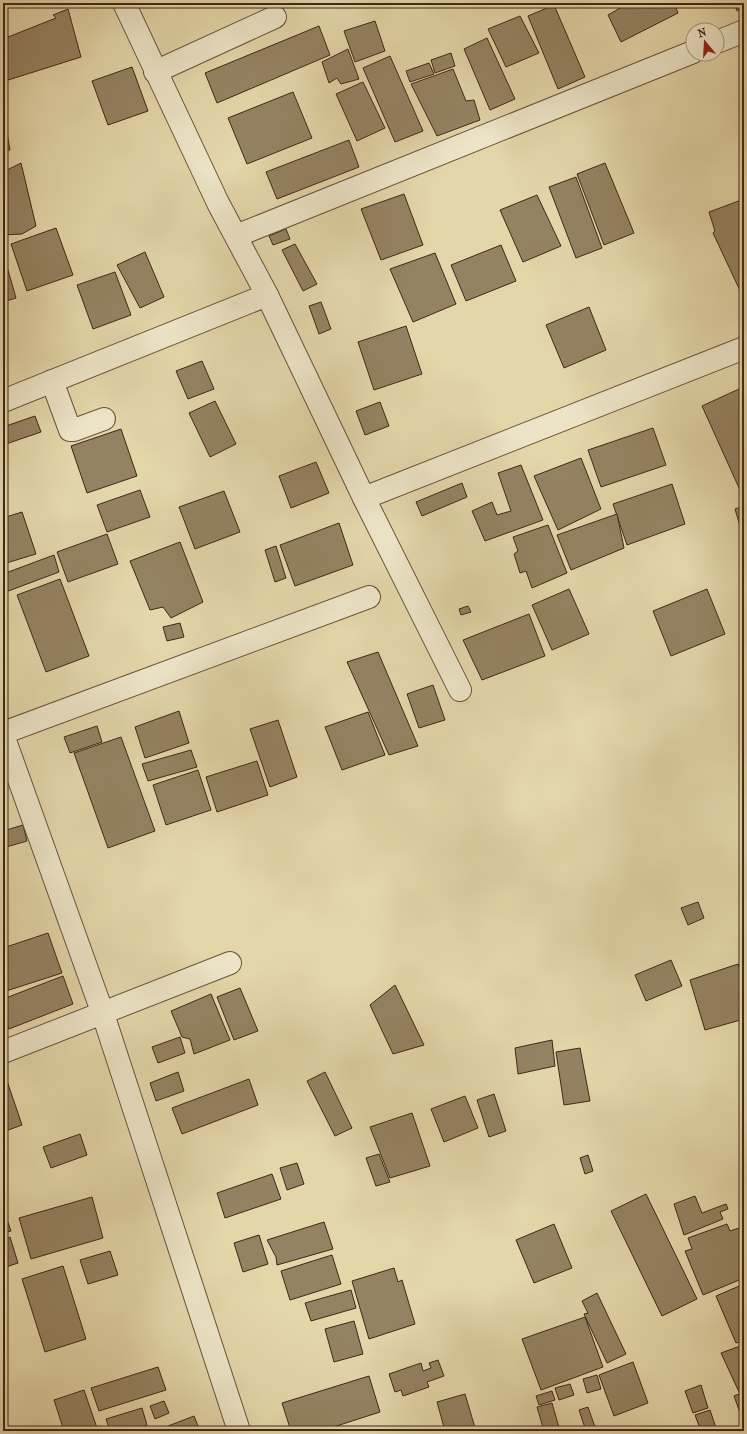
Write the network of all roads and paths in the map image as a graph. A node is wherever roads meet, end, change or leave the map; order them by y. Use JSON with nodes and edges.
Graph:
{"nodes":[{"id":1,"x":124,"y":3,"type":"edge"},
{"id":2,"x":275,"y":17,"type":"dead end"},
{"id":3,"x":744,"y":31,"type":"edge"},
{"id":4,"x":725,"y":39,"type":"edge"},
{"id":5,"x":685,"y":55,"type":"edge"},
{"id":6,"x":155,"y":72,"type":"junction"},
{"id":7,"x":236,"y":236,"type":"junction"},
{"id":8,"x":267,"y":295,"type":"junction"},
{"id":9,"x":744,"y":348,"type":"edge"},
{"id":10,"x":52,"y":382,"type":"junction"},
{"id":11,"x":3,"y":401,"type":"edge"},
{"id":12,"x":104,"y":419,"type":"dead end"},
{"id":13,"x":364,"y":498,"type":"junction"},
{"id":14,"x":370,"y":597,"type":"dead end"},
{"id":15,"x":460,"y":690,"type":"dead end"},
{"id":16,"x":3,"y":734,"type":"edge"},
{"id":17,"x":230,"y":963,"type":"dead end"},
{"id":18,"x":103,"y":1014,"type":"junction"},
{"id":19,"x":3,"y":1052,"type":"edge"},
{"id":20,"x":239,"y":1431,"type":"edge"}],
"edges":[{"from":1,"to":6,"type":"street"},
{"from":2,"to":6,"type":"street"},
{"from":3,"to":4,"type":"street"},
{"from":5,"to":7,"type":"street"},
{"from":6,"to":7,"type":"street"},
{"from":7,"to":8,"type":"street"},
{"from":8,"to":10,"type":"street"},
{"from":8,"to":13,"type":"street"},
{"from":9,"to":13,"type":"street"},
{"from":10,"to":11,"type":"street"},
{"from":10,"to":12,"type":"street"},
{"from":13,"to":15,"type":"street"},
{"from":14,"to":16,"type":"street"},
{"from":16,"to":18,"type":"street"},
{"from":17,"to":18,"type":"street"},
{"from":18,"to":19,"type":"street"},
{"from":18,"to":20,"type":"street"}]}
